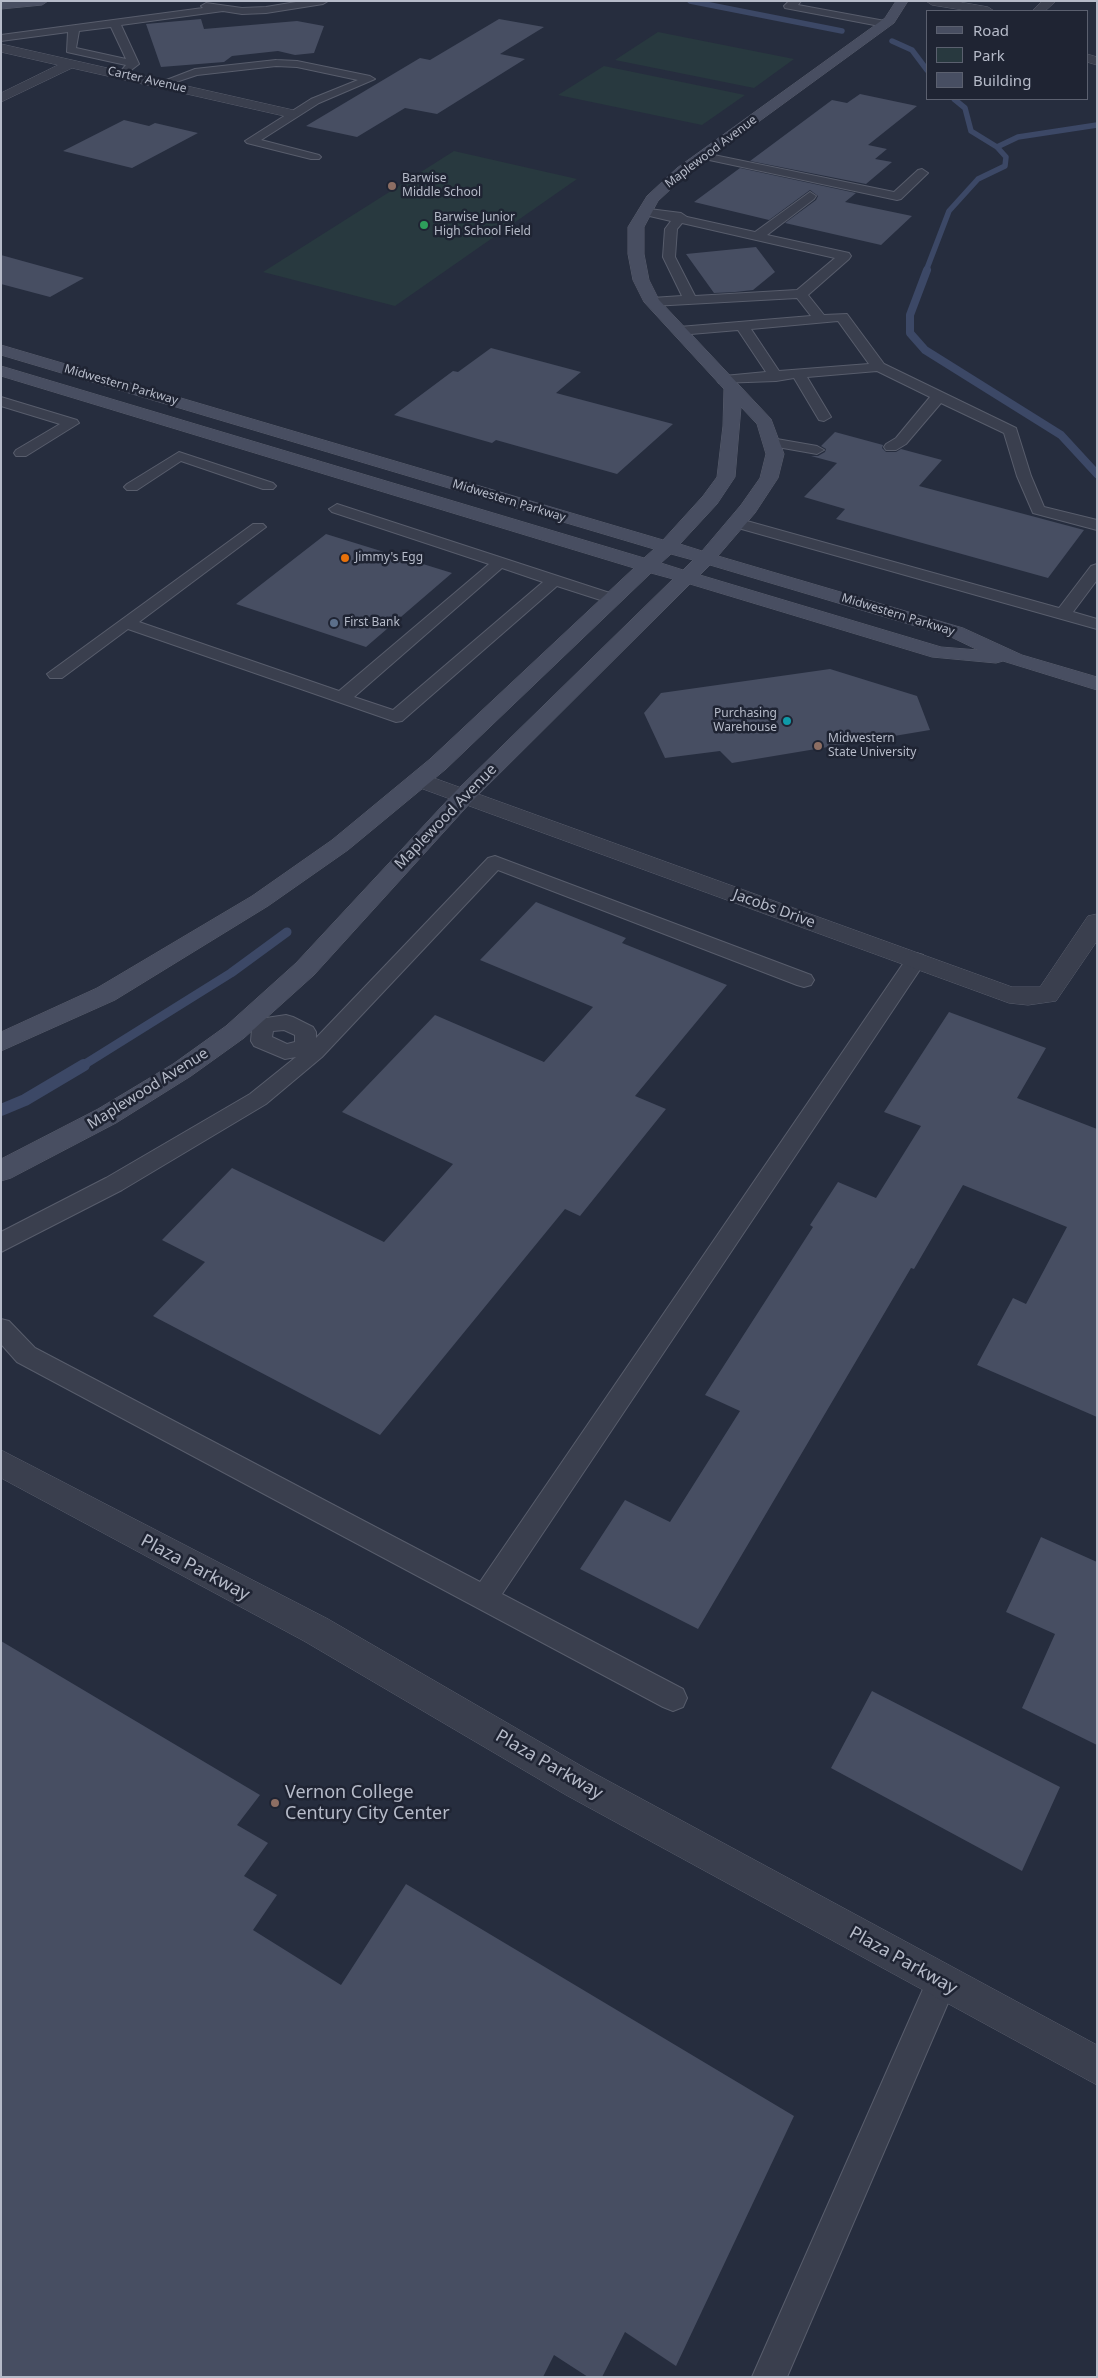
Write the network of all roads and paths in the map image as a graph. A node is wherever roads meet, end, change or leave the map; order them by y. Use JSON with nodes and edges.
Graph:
{"nodes":[{"id":1,"x":42,"y":1,"type":"edge"},
{"id":2,"x":323,"y":1,"type":"edge"},
{"id":3,"x":796,"y":1,"type":"edge"},
{"id":4,"x":902,"y":1,"type":"edge"},
{"id":5,"x":932,"y":1,"type":"edge"},
{"id":6,"x":1050,"y":1,"type":"edge"},
{"id":7,"x":192,"y":3,"type":"dead end"},
{"id":8,"x":1,"y":5,"type":"edge"},
{"id":9,"x":127,"y":9,"type":"dead end"},
{"id":10,"x":220,"y":9,"type":"junction"},
{"id":11,"x":982,"y":10,"type":"edge"},
{"id":12,"x":1039,"y":10,"type":"edge"},
{"id":13,"x":132,"y":20,"type":"junction"},
{"id":14,"x":39,"y":22,"type":"dead end"},
{"id":15,"x":114,"y":22,"type":"junction"},
{"id":16,"x":885,"y":24,"type":"junction"},
{"id":17,"x":74,"y":27,"type":"junction"},
{"id":18,"x":1,"y":37,"type":"edge"},
{"id":19,"x":1,"y":48,"type":"edge"},
{"id":20,"x":72,"y":63,"type":"junction"},
{"id":21,"x":134,"y":64,"type":"junction"},
{"id":22,"x":121,"y":74,"type":"junction"},
{"id":23,"x":161,"y":84,"type":"junction"},
{"id":24,"x":1,"y":98,"type":"edge"},
{"id":25,"x":293,"y":114,"type":"junction"},
{"id":26,"x":704,"y":156,"type":"junction"},
{"id":27,"x":315,"y":157,"type":"dead end"},
{"id":28,"x":922,"y":174,"type":"dead end"},
{"id":29,"x":810,"y":196,"type":"dead end"},
{"id":30,"x":645,"y":210,"type":"junction"},
{"id":31,"x":681,"y":217,"type":"junction"},
{"id":32,"x":758,"y":236,"type":"junction"},
{"id":33,"x":801,"y":294,"type":"junction"},
{"id":34,"x":690,"y":299,"type":"junction"},
{"id":35,"x":652,"y":302,"type":"junction"},
{"id":36,"x":820,"y":318,"type":"junction"},
{"id":37,"x":742,"y":325,"type":"junction"},
{"id":38,"x":679,"y":331,"type":"junction"},
{"id":39,"x":1,"y":350,"type":"edge"},
{"id":40,"x":879,"y":367,"type":"junction"},
{"id":41,"x":1,"y":372,"type":"edge"},
{"id":42,"x":799,"y":374,"type":"junction"},
{"id":43,"x":776,"y":377,"type":"junction"},
{"id":44,"x":728,"y":385,"type":"junction"},
{"id":45,"x":939,"y":396,"type":"junction"},
{"id":46,"x":1,"y":401,"type":"edge"},
{"id":47,"x":188,"y":405,"type":"junction"},
{"id":48,"x":824,"y":417,"type":"dead end"},
{"id":49,"x":166,"y":421,"type":"junction"},
{"id":50,"x":771,"y":442,"type":"junction"},
{"id":51,"x":891,"y":447,"type":"dead end"},
{"id":52,"x":817,"y":450,"type":"dead end"},
{"id":53,"x":21,"y":453,"type":"dead end"},
{"id":54,"x":268,"y":486,"type":"dead end"},
{"id":55,"x":132,"y":488,"type":"dead end"},
{"id":56,"x":337,"y":508,"type":"dead end"},
{"id":57,"x":736,"y":523,"type":"junction"},
{"id":58,"x":1097,"y":525,"type":"edge"},
{"id":59,"x":258,"y":528,"type":"dead end"},
{"id":60,"x":667,"y":547,"type":"junction"},
{"id":61,"x":705,"y":559,"type":"junction"},
{"id":62,"x":500,"y":562,"type":"junction"},
{"id":63,"x":648,"y":565,"type":"junction"},
{"id":64,"x":1097,"y":569,"type":"edge"},
{"id":65,"x":686,"y":577,"type":"junction"},
{"id":66,"x":555,"y":580,"type":"junction"},
{"id":67,"x":613,"y":598,"type":"junction"},
{"id":68,"x":1063,"y":614,"type":"junction"},
{"id":69,"x":127,"y":623,"type":"junction"},
{"id":70,"x":1097,"y":624,"type":"edge"},
{"id":71,"x":1015,"y":659,"type":"junction"},
{"id":72,"x":56,"y":674,"type":"dead end"},
{"id":73,"x":1097,"y":684,"type":"edge"},
{"id":74,"x":342,"y":698,"type":"junction"},
{"id":75,"x":420,"y":780,"type":"junction"},
{"id":76,"x":464,"y":796,"type":"junction"},
{"id":77,"x":1097,"y":922,"type":"edge"},
{"id":78,"x":916,"y":960,"type":"junction"},
{"id":79,"x":804,"y":980,"type":"dead end"},
{"id":80,"x":256,"y":1022,"type":"junction"},
{"id":81,"x":1,"y":1042,"type":"edge"},
{"id":82,"x":310,"y":1050,"type":"junction"},
{"id":83,"x":1,"y":1171,"type":"edge"},
{"id":84,"x":1,"y":1243,"type":"edge"},
{"id":85,"x":1,"y":1328,"type":"edge"},
{"id":86,"x":1,"y":1463,"type":"edge"},
{"id":87,"x":485,"y":1598,"type":"junction"},
{"id":88,"x":673,"y":1698,"type":"dead end"},
{"id":89,"x":942,"y":1982,"type":"junction"},
{"id":90,"x":1097,"y":2066,"type":"edge"},
{"id":91,"x":769,"y":2377,"type":"edge"}],
"edges":[{"from":1,"to":8,"type":"street"},
{"from":2,"to":10,"type":"lane"},
{"from":3,"to":16,"type":"lane"},
{"from":4,"to":16,"type":"street","name":"Maplewood Avenue"},
{"from":5,"to":11,"type":"street"},
{"from":6,"to":12,"type":"street"},
{"from":7,"to":10,"type":"lane"},
{"from":9,"to":13,"type":"lane"},
{"from":10,"to":13,"type":"lane"},
{"from":13,"to":15,"type":"lane"},
{"from":14,"to":18,"type":"lane"},
{"from":15,"to":17,"type":"lane"},
{"from":15,"to":21,"type":"lane"},
{"from":16,"to":26,"type":"street","name":"Maplewood Avenue"},
{"from":17,"to":18,"type":"lane"},
{"from":17,"to":21,"type":"lane"},
{"from":19,"to":20,"type":"street","name":"Carter Avenue"},
{"from":20,"to":22,"type":"street","name":"Carter Avenue"},
{"from":20,"to":24,"type":"street"},
{"from":21,"to":22,"type":"lane"},
{"from":22,"to":23,"type":"street","name":"Carter Avenue"},
{"from":23,"to":25,"type":"street","name":"Carter Avenue"},
{"from":23,"to":25,"type":"lane"},
{"from":25,"to":27,"type":"lane"},
{"from":26,"to":28,"type":"lane"},
{"from":26,"to":30,"type":"street","name":"Maplewood Avenue"},
{"from":29,"to":32,"type":"lane"},
{"from":30,"to":31,"type":"lane"},
{"from":30,"to":35,"type":"street","name":"Maplewood Avenue"},
{"from":31,"to":32,"type":"lane"},
{"from":31,"to":34,"type":"lane"},
{"from":32,"to":33,"type":"lane"},
{"from":33,"to":34,"type":"lane"},
{"from":33,"to":36,"type":"lane"},
{"from":34,"to":35,"type":"lane"},
{"from":35,"to":38,"type":"street","name":"Maplewood Avenue"},
{"from":36,"to":37,"type":"lane"},
{"from":36,"to":40,"type":"lane"},
{"from":37,"to":38,"type":"lane"},
{"from":37,"to":43,"type":"lane"},
{"from":38,"to":44,"type":"street","name":"Maplewood Avenue"},
{"from":39,"to":47,"type":"street","name":"Midwestern Parkway"},
{"from":40,"to":42,"type":"lane"},
{"from":40,"to":45,"type":"lane"},
{"from":41,"to":49,"type":"street","name":"Midwestern Parkway"},
{"from":42,"to":43,"type":"lane"},
{"from":42,"to":48,"type":"lane"},
{"from":43,"to":44,"type":"lane"},
{"from":44,"to":50,"type":"street","name":"Maplewood Avenue"},
{"from":44,"to":60,"type":"street"},
{"from":45,"to":51,"type":"lane"},
{"from":45,"to":58,"type":"lane"},
{"from":46,"to":53,"type":"lane"},
{"from":47,"to":49,"type":"street"},
{"from":47,"to":60,"type":"street","name":"Midwestern Parkway"},
{"from":49,"to":63,"type":"street","name":"Midwestern Parkway"},
{"from":50,"to":52,"type":"lane"},
{"from":50,"to":57,"type":"street","name":"Maplewood Avenue"},
{"from":54,"to":55,"type":"lane"},
{"from":56,"to":62,"type":"lane"},
{"from":57,"to":61,"type":"street","name":"Maplewood Avenue"},
{"from":57,"to":68,"type":"lane"},
{"from":59,"to":69,"type":"lane"},
{"from":60,"to":61,"type":"street","name":"Midwestern Parkway"},
{"from":60,"to":63,"type":"street"},
{"from":61,"to":65,"type":"street","name":"Maplewood Avenue"},
{"from":61,"to":71,"type":"street","name":"Midwestern Parkway"},
{"from":62,"to":66,"type":"lane"},
{"from":62,"to":74,"type":"lane"},
{"from":63,"to":65,"type":"street","name":"Midwestern Parkway"},
{"from":63,"to":67,"type":"street"},
{"from":64,"to":68,"type":"lane"},
{"from":65,"to":71,"type":"street","name":"Midwestern Parkway"},
{"from":65,"to":76,"type":"street","name":"Maplewood Avenue"},
{"from":66,"to":67,"type":"lane"},
{"from":66,"to":74,"type":"lane"},
{"from":67,"to":75,"type":"street"},
{"from":68,"to":70,"type":"lane"},
{"from":69,"to":72,"type":"lane"},
{"from":69,"to":74,"type":"lane"},
{"from":71,"to":73,"type":"street","name":"Midwestern Parkway"},
{"from":75,"to":76,"type":"street","name":"Jacobs Drive"},
{"from":75,"to":81,"type":"street"},
{"from":76,"to":78,"type":"street","name":"Jacobs Drive"},
{"from":76,"to":80,"type":"street","name":"Maplewood Avenue"},
{"from":77,"to":78,"type":"street","name":"Jacobs Drive"},
{"from":78,"to":87,"type":"lane"},
{"from":79,"to":82,"type":"lane"},
{"from":80,"to":82,"type":"lane"},
{"from":80,"to":83,"type":"street","name":"Maplewood Avenue"},
{"from":82,"to":84,"type":"lane"},
{"from":85,"to":87,"type":"lane"},
{"from":86,"to":89,"type":"street","name":"Plaza Parkway"},
{"from":87,"to":88,"type":"lane"},
{"from":89,"to":90,"type":"street","name":"Plaza Parkway"},
{"from":89,"to":91,"type":"lane"}]}
